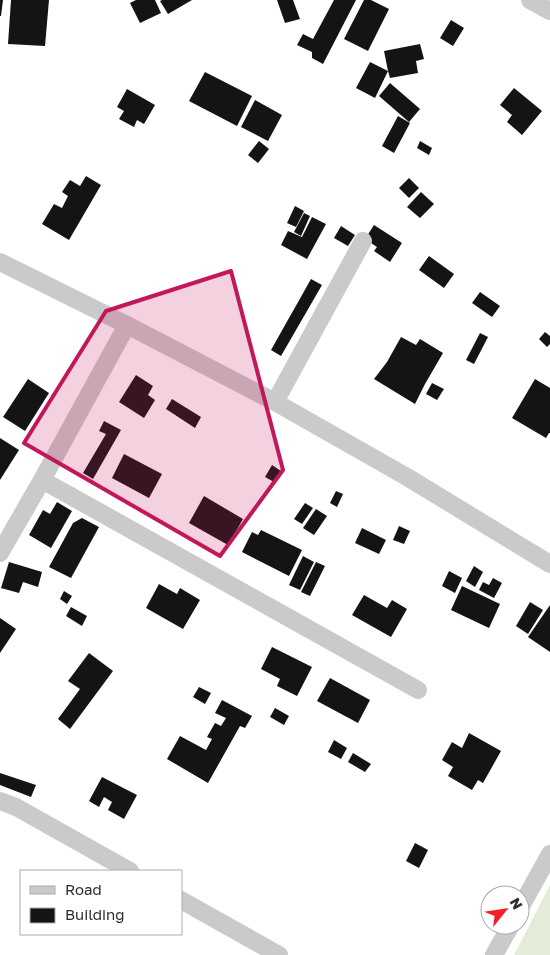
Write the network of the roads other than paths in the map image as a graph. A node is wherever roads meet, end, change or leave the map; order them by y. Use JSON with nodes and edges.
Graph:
{"nodes":[{"id":1,"x":530,"y":0,"type":"edge"},
{"id":2,"x":550,"y":12,"type":"edge"},
{"id":3,"x":363,"y":241,"type":"dead end"},
{"id":4,"x":0,"y":262,"type":"edge"},
{"id":5,"x":127,"y":326,"type":"junction"},
{"id":6,"x":275,"y":402,"type":"junction"},
{"id":7,"x":42,"y":480,"type":"junction"},
{"id":8,"x":0,"y":553,"type":"edge"},
{"id":9,"x":550,"y":564,"type":"edge"},
{"id":10,"x":418,"y":690,"type":"dead end"},
{"id":11,"x":0,"y":801,"type":"edge"},
{"id":12,"x":550,"y":854,"type":"edge"},
{"id":13,"x":128,"y":870,"type":"edge"},
{"id":14,"x":530,"y":890,"type":"edge"},
{"id":15,"x":182,"y":901,"type":"edge"},
{"id":16,"x":505,"y":935,"type":"edge"},
{"id":17,"x":279,"y":955,"type":"edge"},
{"id":18,"x":494,"y":955,"type":"edge"}],
"edges":[{"from":1,"to":2,"type":"street"},
{"from":3,"to":6,"type":"street"},
{"from":4,"to":5,"type":"street"},
{"from":5,"to":6,"type":"street"},
{"from":5,"to":7,"type":"street"},
{"from":6,"to":9,"type":"street"},
{"from":7,"to":8,"type":"street"},
{"from":7,"to":10,"type":"street"},
{"from":11,"to":13,"type":"street"},
{"from":12,"to":14,"type":"street"},
{"from":15,"to":17,"type":"street"},
{"from":16,"to":18,"type":"street"}]}
